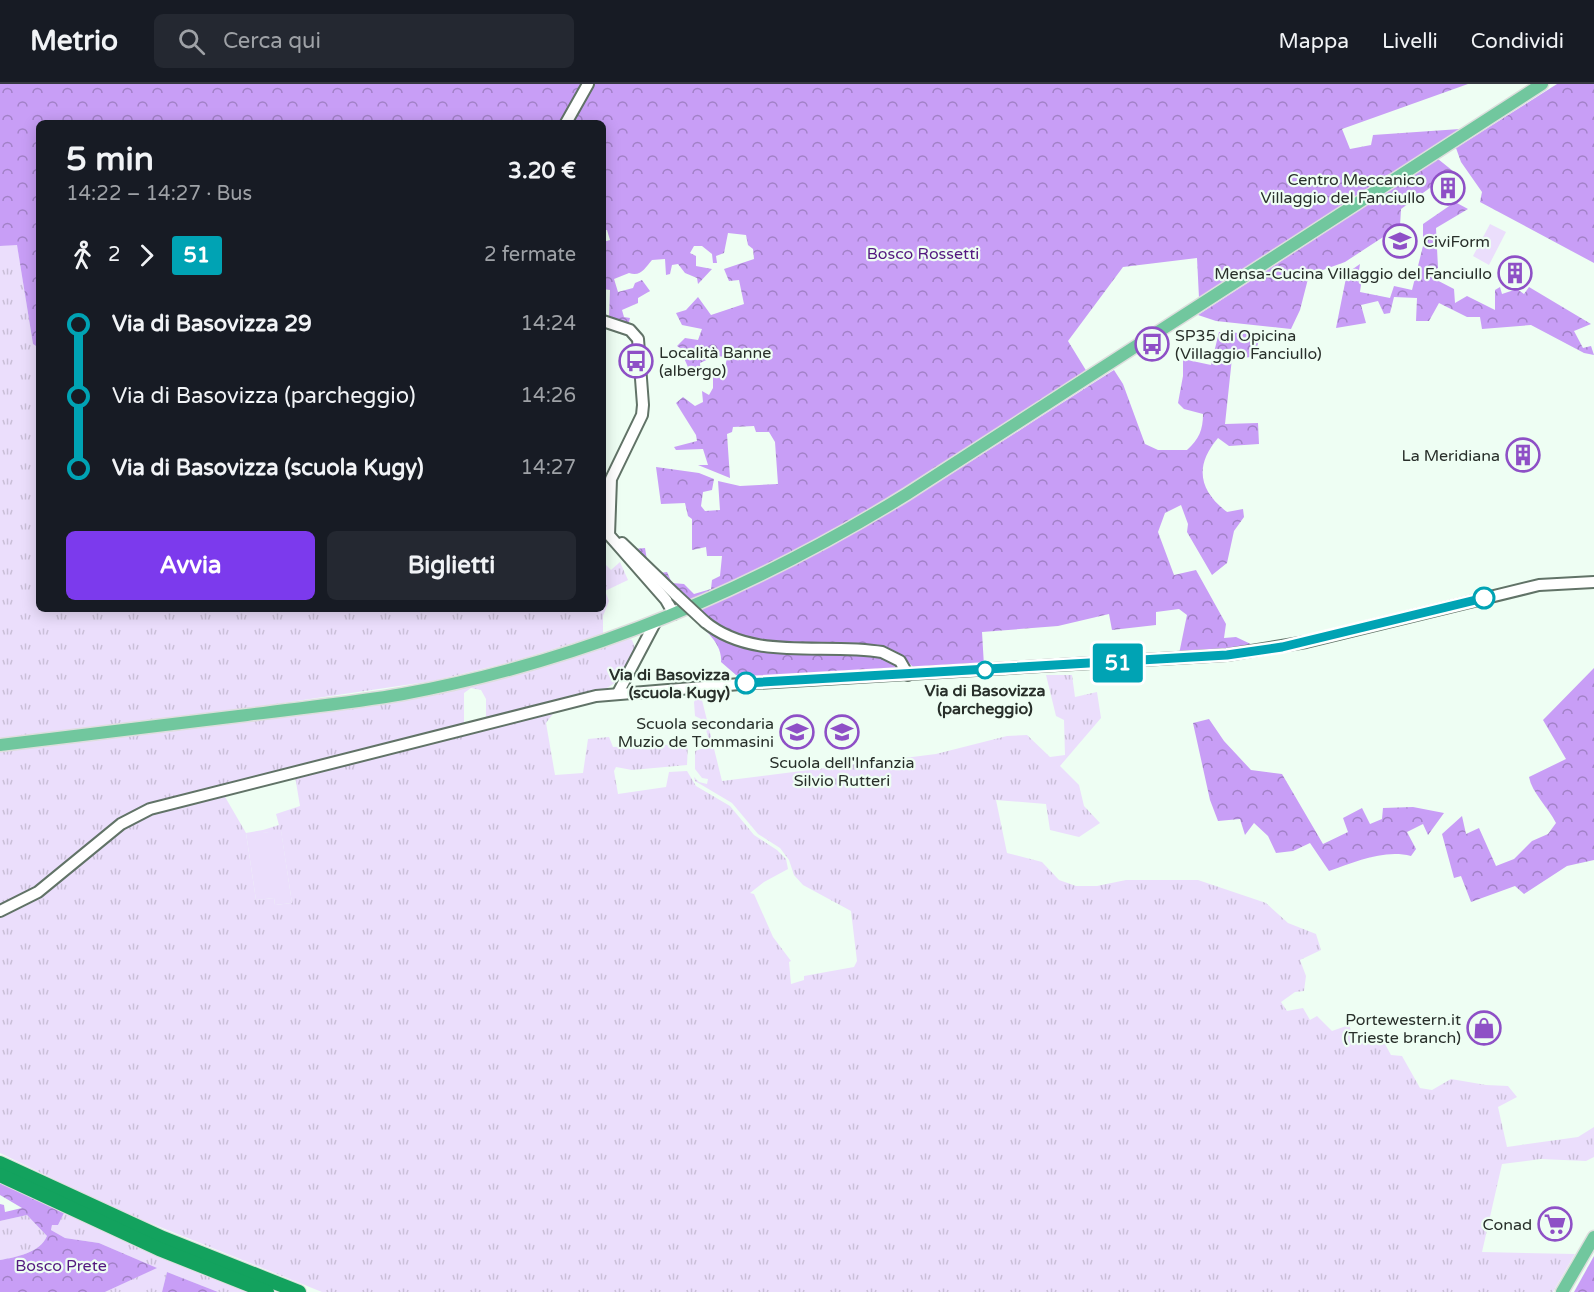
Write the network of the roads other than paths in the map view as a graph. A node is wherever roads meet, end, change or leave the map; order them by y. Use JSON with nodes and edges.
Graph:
{"nodes":[{"id":1,"x":588,"y":84,"type":"edge"},
{"id":2,"x":1542,"y":84,"type":"edge"},
{"id":3,"x":568,"y":120,"type":"edge"},
{"id":4,"x":606,"y":322,"type":"edge"},
{"id":5,"x":608,"y":532,"type":"junction"},
{"id":6,"x":1594,"y":582,"type":"edge"},
{"id":7,"x":674,"y":614,"type":"junction"},
{"id":8,"x":656,"y":621,"type":"junction"},
{"id":9,"x":908,"y":675,"type":"junction"},
{"id":10,"x":618,"y":693,"type":"junction"},
{"id":11,"x":0,"y":745,"type":"edge"},
{"id":12,"x":0,"y":911,"type":"edge"},
{"id":13,"x":0,"y":1163,"type":"edge"},
{"id":14,"x":0,"y":1175,"type":"edge"},
{"id":15,"x":1594,"y":1237,"type":"edge"},
{"id":16,"x":267,"y":1292,"type":"edge"},
{"id":17,"x":299,"y":1292,"type":"edge"},
{"id":18,"x":1562,"y":1292,"type":"edge"}],
"edges":[{"from":1,"to":3,"type":"main road"},
{"from":2,"to":7,"type":"main road"},
{"from":4,"to":5,"type":"main road"},
{"from":5,"to":7,"type":"main road"},
{"from":5,"to":9,"type":"main road","bridge":true},
{"from":6,"to":9,"type":"main road"},
{"from":7,"to":8,"type":"main road"},
{"from":8,"to":10,"type":"main road"},
{"from":8,"to":11,"type":"main road"},
{"from":9,"to":10,"type":"main road"},
{"from":10,"to":12,"type":"main road"},
{"from":13,"to":17,"type":"highway"},
{"from":14,"to":16,"type":"highway"},
{"from":15,"to":18,"type":"main road"}]}
